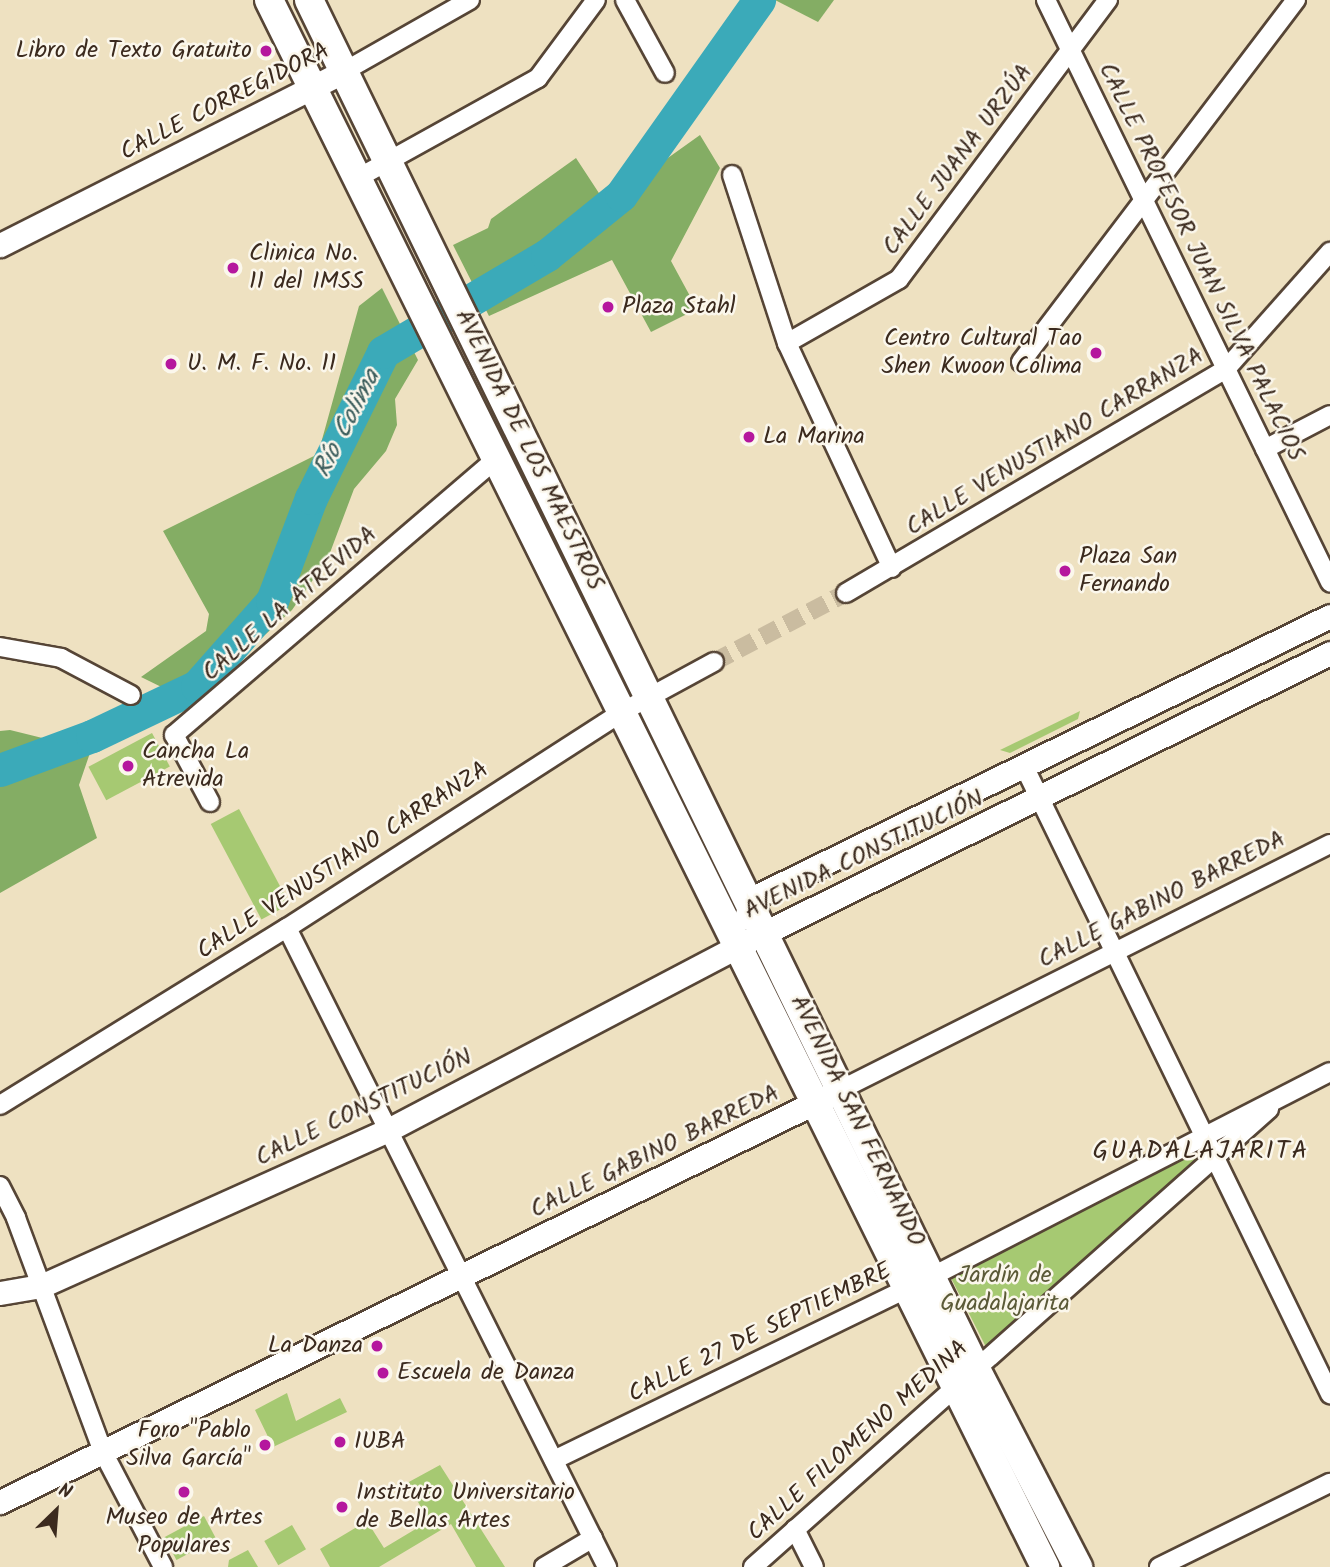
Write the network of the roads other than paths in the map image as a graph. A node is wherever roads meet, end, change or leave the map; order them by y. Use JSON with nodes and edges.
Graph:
{"nodes":[{"id":1,"x":269,"y":0,"type":"edge"},
{"id":2,"x":309,"y":0,"type":"edge"},
{"id":3,"x":470,"y":0,"type":"edge"},
{"id":4,"x":596,"y":0,"type":"edge"},
{"id":5,"x":625,"y":0,"type":"edge"},
{"id":6,"x":1046,"y":0,"type":"edge"},
{"id":7,"x":1108,"y":0,"type":"edge"},
{"id":8,"x":1296,"y":0,"type":"edge"},
{"id":9,"x":1070,"y":50,"type":"junction"},
{"id":10,"x":343,"y":72,"type":"junction"},
{"id":11,"x":665,"y":73,"type":"dead end"},
{"id":12,"x":312,"y":88,"type":"junction"},
{"id":13,"x":387,"y":163,"type":"junction"},
{"id":14,"x":732,"y":175,"type":"dead end"},
{"id":15,"x":356,"y":179,"type":"junction"},
{"id":16,"x":1143,"y":200,"type":"junction"},
{"id":17,"x":0,"y":244,"type":"edge"},
{"id":18,"x":1330,"y":252,"type":"edge"},
{"id":19,"x":787,"y":343,"type":"junction"},
{"id":20,"x":1021,"y":362,"type":"dead end"},
{"id":21,"x":1226,"y":369,"type":"junction"},
{"id":22,"x":1330,"y":415,"type":"edge"},
{"id":23,"x":1265,"y":449,"type":"junction"},
{"id":24,"x":495,"y":460,"type":"junction"},
{"id":25,"x":892,"y":568,"type":"junction"},
{"id":26,"x":1330,"y":583,"type":"edge"},
{"id":27,"x":846,"y":593,"type":"tunnel mouth"},
{"id":28,"x":1330,"y":616,"type":"edge"},
{"id":29,"x":0,"y":647,"type":"edge"},
{"id":30,"x":1330,"y":653,"type":"edge"},
{"id":31,"x":714,"y":662,"type":"tunnel mouth"},
{"id":32,"x":131,"y":695,"type":"dead end"},
{"id":33,"x":649,"y":697,"type":"junction"},
{"id":34,"x":620,"y":713,"type":"junction"},
{"id":35,"x":1024,"y":766,"type":"junction"},
{"id":36,"x":1039,"y":797,"type":"junction"},
{"id":37,"x":210,"y":802,"type":"dead end"},
{"id":38,"x":1330,"y":844,"type":"edge"},
{"id":39,"x":751,"y":899,"type":"junction"},
{"id":40,"x":287,"y":928,"type":"junction"},
{"id":41,"x":766,"y":933,"type":"junction"},
{"id":42,"x":740,"y":945,"type":"junction"},
{"id":43,"x":1116,"y":955,"type":"junction"},
{"id":44,"x":1330,"y":1072,"type":"edge"},
{"id":45,"x":842,"y":1088,"type":"junction"},
{"id":46,"x":1286,"y":1094,"type":"junction"},
{"id":47,"x":817,"y":1101,"type":"junction"},
{"id":48,"x":0,"y":1105,"type":"edge"},
{"id":49,"x":388,"y":1130,"type":"junction"},
{"id":50,"x":1204,"y":1135,"type":"junction"},
{"id":51,"x":1215,"y":1158,"type":"junction"},
{"id":52,"x":0,"y":1186,"type":"edge"},
{"id":53,"x":462,"y":1276,"type":"junction"},
{"id":54,"x":921,"y":1282,"type":"junction"},
{"id":55,"x":41,"y":1286,"type":"junction"},
{"id":56,"x":0,"y":1293,"type":"edge"},
{"id":57,"x":976,"y":1369,"type":"junction"},
{"id":58,"x":955,"y":1387,"type":"junction"},
{"id":59,"x":1330,"y":1394,"type":"edge"},
{"id":60,"x":103,"y":1452,"type":"junction"},
{"id":61,"x":554,"y":1460,"type":"junction"},
{"id":62,"x":1330,"y":1483,"type":"edge"},
{"id":63,"x":0,"y":1502,"type":"edge"},
{"id":64,"x":796,"y":1529,"type":"junction"},
{"id":65,"x":593,"y":1538,"type":"junction"},
{"id":66,"x":163,"y":1567,"type":"edge"},
{"id":67,"x":544,"y":1567,"type":"edge"},
{"id":68,"x":607,"y":1567,"type":"edge"},
{"id":69,"x":753,"y":1567,"type":"edge"},
{"id":70,"x":814,"y":1567,"type":"edge"},
{"id":71,"x":1045,"y":1567,"type":"edge"},
{"id":72,"x":1078,"y":1567,"type":"edge"},
{"id":73,"x":1159,"y":1567,"type":"edge"}],
"edges":[{"from":1,"to":12,"type":"main road"},
{"from":2,"to":10,"type":"main road","name":"AVENIDA DE LOS MAESTROS"},
{"from":3,"to":10,"type":"street","name":"CALLE CORREGIDORA"},
{"from":4,"to":13,"type":"street"},
{"from":5,"to":11,"type":"street"},
{"from":6,"to":9,"type":"street","name":"CALLE PROFESOR JUAN SILVA PALACIOS"},
{"from":7,"to":9,"type":"street","name":"CALLE JUANA URZÚA"},
{"from":8,"to":16,"type":"street"},
{"from":9,"to":16,"type":"street","name":"CALLE PROFESOR JUAN SILVA PALACIOS"},
{"from":9,"to":19,"type":"street","name":"CALLE JUANA URZÚA"},
{"from":10,"to":12,"type":"street","name":"CALLE CORREGIDORA"},
{"from":10,"to":13,"type":"main road","name":"AVENIDA DE LOS MAESTROS"},
{"from":12,"to":15,"type":"main road"},
{"from":12,"to":17,"type":"street","name":"CALLE CORREGIDORA"},
{"from":13,"to":15,"type":"street"},
{"from":13,"to":33,"type":"main road","name":"AVENIDA DE LOS MAESTROS"},
{"from":14,"to":19,"type":"street"},
{"from":15,"to":24,"type":"main road","name":"AVENIDA DE LOS MAESTROS"},
{"from":16,"to":20,"type":"street"},
{"from":16,"to":21,"type":"street","name":"CALLE PROFESOR JUAN SILVA PALACIOS"},
{"from":18,"to":21,"type":"street","name":"CALLE VENUSTIANO CARRANZA"},
{"from":19,"to":25,"type":"street"},
{"from":21,"to":23,"type":"street","name":"CALLE PROFESOR JUAN SILVA PALACIOS"},
{"from":21,"to":25,"type":"street","name":"CALLE VENUSTIANO CARRANZA"},
{"from":22,"to":23,"type":"street"},
{"from":23,"to":26,"type":"street","name":"CALLE PROFESOR JUAN SILVA PALACIOS"},
{"from":24,"to":34,"type":"main road","name":"AVENIDA DE LOS MAESTROS"},
{"from":24,"to":37,"type":"street","name":"CALLE LA ATREVIDA"},
{"from":25,"to":27,"type":"street","name":"CALLE VENUSTIANO CARRANZA"},
{"from":28,"to":35,"type":"street","name":"AVENIDA CONSTITUCIÓN"},
{"from":29,"to":32,"type":"street"},
{"from":30,"to":36,"type":"street","name":"AVENIDA CONSTITUCIÓN"},
{"from":31,"to":33,"type":"street","name":"CALLE VENUSTIANO CARRANZA"},
{"from":33,"to":34,"type":"street","name":"CALLE VENUSTIANO CARRANZA"},
{"from":33,"to":39,"type":"main road","name":"AVENIDA DE LOS MAESTROS"},
{"from":34,"to":40,"type":"street","name":"CALLE VENUSTIANO CARRANZA"},
{"from":34,"to":42,"type":"main road","name":"AVENIDA DE LOS MAESTROS"},
{"from":35,"to":36,"type":"street"},
{"from":35,"to":39,"type":"street","name":"AVENIDA CONSTITUCIÓN"},
{"from":36,"to":41,"type":"street","name":"AVENIDA CONSTITUCIÓN"},
{"from":36,"to":43,"type":"street"},
{"from":38,"to":43,"type":"street","name":"CALLE GABINO BARREDA"},
{"from":39,"to":41,"type":"main road","name":"AVENIDA SAN FERNANDO"},
{"from":39,"to":42,"type":"street","name":"AVENIDA CONSTITUCIÓN"},
{"from":40,"to":48,"type":"street","name":"CALLE VENUSTIANO CARRANZA"},
{"from":40,"to":49,"type":"street"},
{"from":41,"to":42,"type":"street","name":"AVENIDA CONSTITUCIÓN"},
{"from":41,"to":45,"type":"main road","name":"AVENIDA SAN FERNANDO"},
{"from":42,"to":47,"type":"main road","name":"AVENIDA SAN FERNANDO"},
{"from":42,"to":49,"type":"street","name":"CALLE CONSTITUCIÓN"},
{"from":43,"to":45,"type":"street","name":"CALLE GABINO BARREDA"},
{"from":43,"to":50,"type":"street"},
{"from":44,"to":46,"type":"street","name":"CALLE 27 DE SEPTIEMBRE"},
{"from":45,"to":47,"type":"street","name":"CALLE GABINO BARREDA"},
{"from":45,"to":54,"type":"main road","name":"AVENIDA SAN FERNANDO"},
{"from":46,"to":50,"type":"street","name":"CALLE 27 DE SEPTIEMBRE"},
{"from":46,"to":51,"type":"street","name":"CALLE 27 DE SEPTIEMBRE"},
{"from":47,"to":53,"type":"street","name":"CALLE GABINO BARREDA"},
{"from":47,"to":54,"type":"main road","name":"AVENIDA SAN FERNANDO"},
{"from":49,"to":53,"type":"street"},
{"from":49,"to":55,"type":"street","name":"CALLE CONSTITUCIÓN"},
{"from":50,"to":51,"type":"street"},
{"from":50,"to":54,"type":"street","name":"CALLE 27 DE SEPTIEMBRE"},
{"from":51,"to":57,"type":"street","name":"CALLE FILOMENO MEDINA"},
{"from":51,"to":59,"type":"street"},
{"from":52,"to":55,"type":"street"},
{"from":53,"to":60,"type":"street","name":"CALLE GABINO BARREDA"},
{"from":53,"to":61,"type":"street"},
{"from":54,"to":57,"type":"main road","name":"AVENIDA SAN FERNANDO"},
{"from":54,"to":58,"type":"main road","name":"AVENIDA SAN FERNANDO"},
{"from":54,"to":61,"type":"street","name":"CALLE 27 DE SEPTIEMBRE"},
{"from":55,"to":56,"type":"street","name":"CALLE CONSTITUCIÓN"},
{"from":55,"to":60,"type":"street"},
{"from":57,"to":58,"type":"street","name":"CALLE FILOMENO MEDINA"},
{"from":57,"to":72,"type":"main road","name":"AVENIDA SAN FERNANDO"},
{"from":58,"to":64,"type":"street","name":"CALLE FILOMENO MEDINA"},
{"from":58,"to":71,"type":"main road","name":"AVENIDA SAN FERNANDO"},
{"from":60,"to":63,"type":"street","name":"CALLE GABINO BARREDA"},
{"from":60,"to":66,"type":"street"},
{"from":61,"to":65,"type":"street"},
{"from":62,"to":73,"type":"street"},
{"from":64,"to":69,"type":"street","name":"CALLE FILOMENO MEDINA"},
{"from":64,"to":70,"type":"street"},
{"from":65,"to":67,"type":"street"},
{"from":65,"to":68,"type":"street"}]}
